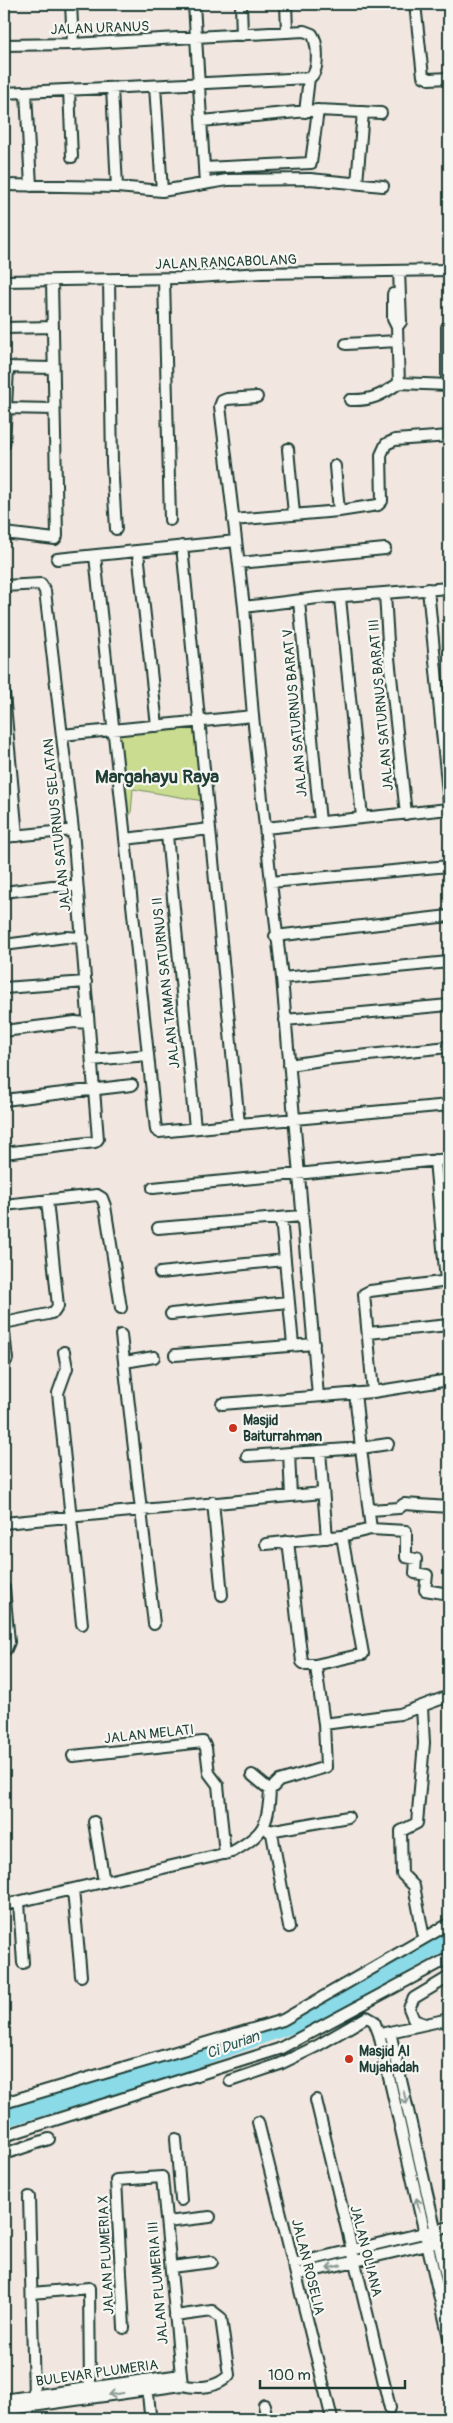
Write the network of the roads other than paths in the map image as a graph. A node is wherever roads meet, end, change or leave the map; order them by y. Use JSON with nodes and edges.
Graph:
{"nodes":[{"id":1,"x":71,"y":4,"type":"edge"},
{"id":2,"x":194,"y":4,"type":"edge"},
{"id":3,"x":241,"y":4,"type":"edge"},
{"id":4,"x":286,"y":4,"type":"edge"},
{"id":5,"x":415,"y":4,"type":"edge"},
{"id":6,"x":288,"y":31,"type":"junction"},
{"id":7,"x":242,"y":35,"type":"junction"},
{"id":8,"x":197,"y":38,"type":"junction"},
{"id":9,"x":73,"y":44,"type":"junction"},
{"id":10,"x":4,"y":45,"type":"edge"},
{"id":11,"x":309,"y":78,"type":"junction"},
{"id":12,"x":449,"y":78,"type":"edge"},
{"id":13,"x":200,"y":82,"type":"junction"},
{"id":14,"x":155,"y":86,"type":"junction"},
{"id":15,"x":112,"y":88,"type":"junction"},
{"id":16,"x":69,"y":90,"type":"junction"},
{"id":17,"x":4,"y":93,"type":"edge"},
{"id":18,"x":26,"y":93,"type":"junction"},
{"id":19,"x":318,"y":110,"type":"junction"},
{"id":20,"x":305,"y":112,"type":"junction"},
{"id":21,"x":363,"y":112,"type":"junction"},
{"id":22,"x":381,"y":112,"type":"dead end"},
{"id":23,"x":202,"y":121,"type":"junction"},
{"id":24,"x":72,"y":157,"type":"dead end"},
{"id":25,"x":311,"y":163,"type":"junction"},
{"id":26,"x":204,"y":168,"type":"junction"},
{"id":27,"x":310,"y":179,"type":"junction"},
{"id":28,"x":357,"y":183,"type":"junction"},
{"id":29,"x":205,"y":184,"type":"junction"},
{"id":30,"x":4,"y":185,"type":"edge"},
{"id":31,"x":31,"y":186,"type":"junction"},
{"id":32,"x":383,"y":186,"type":"dead end"},
{"id":33,"x":117,"y":187,"type":"junction"},
{"id":34,"x":162,"y":190,"type":"junction"},
{"id":35,"x":449,"y":270,"type":"edge"},
{"id":36,"x":396,"y":272,"type":"junction"},
{"id":37,"x":164,"y":279,"type":"junction"},
{"id":38,"x":109,"y":280,"type":"junction"},
{"id":39,"x":4,"y":281,"type":"edge"},
{"id":40,"x":52,"y":281,"type":"junction"},
{"id":41,"x":53,"y":326,"type":"junction"},
{"id":42,"x":447,"y":327,"type":"dead end"},
{"id":43,"x":4,"y":328,"type":"edge"},
{"id":44,"x":397,"y":340,"type":"junction"},
{"id":45,"x":346,"y":344,"type":"dead end"},
{"id":46,"x":6,"y":368,"type":"edge"},
{"id":47,"x":53,"y":368,"type":"junction"},
{"id":48,"x":399,"y":383,"type":"junction"},
{"id":49,"x":448,"y":385,"type":"edge"},
{"id":50,"x":257,"y":397,"type":"dead end"},
{"id":51,"x":350,"y":400,"type":"dead end"},
{"id":52,"x":6,"y":408,"type":"junction"},
{"id":53,"x":54,"y":409,"type":"junction"},
{"id":54,"x":449,"y":436,"type":"edge"},
{"id":55,"x":4,"y":445,"type":"edge"},
{"id":56,"x":288,"y":449,"type":"dead end"},
{"id":57,"x":335,"y":466,"type":"dead end"},
{"id":58,"x":339,"y":511,"type":"junction"},
{"id":59,"x":294,"y":514,"type":"junction"},
{"id":60,"x":170,"y":520,"type":"dead end"},
{"id":61,"x":233,"y":520,"type":"junction"},
{"id":62,"x":116,"y":529,"type":"dead end"},
{"id":63,"x":4,"y":533,"type":"edge"},
{"id":64,"x":236,"y":541,"type":"junction"},
{"id":65,"x":182,"y":546,"type":"junction"},
{"id":66,"x":385,"y":549,"type":"dead end"},
{"id":67,"x":138,"y":552,"type":"junction"},
{"id":68,"x":95,"y":556,"type":"junction"},
{"id":69,"x":57,"y":559,"type":"dead end"},
{"id":70,"x":239,"y":563,"type":"junction"},
{"id":71,"x":4,"y":586,"type":"edge"},
{"id":72,"x":449,"y":588,"type":"edge"},
{"id":73,"x":428,"y":589,"type":"junction"},
{"id":74,"x":385,"y":594,"type":"junction"},
{"id":75,"x":340,"y":598,"type":"junction"},
{"id":76,"x":299,"y":601,"type":"junction"},
{"id":77,"x":244,"y":607,"type":"junction"},
{"id":78,"x":4,"y":694,"type":"edge"},
{"id":79,"x":253,"y":716,"type":"junction"},
{"id":80,"x":200,"y":722,"type":"junction"},
{"id":81,"x":157,"y":726,"type":"junction"},
{"id":82,"x":113,"y":731,"type":"junction"},
{"id":83,"x":62,"y":734,"type":"junction"},
{"id":84,"x":449,"y":803,"type":"edge"},
{"id":85,"x":449,"y":809,"type":"edge"},
{"id":86,"x":406,"y":814,"type":"junction"},
{"id":87,"x":362,"y":817,"type":"junction"},
{"id":88,"x":320,"y":822,"type":"junction"},
{"id":89,"x":265,"y":828,"type":"junction"},
{"id":90,"x":210,"y":829,"type":"junction"},
{"id":91,"x":73,"y":830,"type":"junction"},
{"id":92,"x":167,"y":835,"type":"junction"},
{"id":93,"x":17,"y":836,"type":"junction"},
{"id":94,"x":4,"y":837,"type":"edge"},
{"id":95,"x":125,"y":839,"type":"junction"},
{"id":96,"x":449,"y":866,"type":"edge"},
{"id":97,"x":271,"y":882,"type":"junction"},
{"id":98,"x":77,"y":886,"type":"junction"},
{"id":99,"x":4,"y":892,"type":"edge"},
{"id":100,"x":449,"y":916,"type":"edge"},
{"id":101,"x":275,"y":936,"type":"junction"},
{"id":102,"x":83,"y":938,"type":"junction"},
{"id":103,"x":4,"y":944,"type":"edge"},
{"id":104,"x":449,"y":962,"type":"edge"},
{"id":105,"x":282,"y":978,"type":"junction"},
{"id":106,"x":86,"y":982,"type":"junction"},
{"id":107,"x":4,"y":988,"type":"edge"},
{"id":108,"x":449,"y":1005,"type":"edge"},
{"id":109,"x":285,"y":1020,"type":"junction"},
{"id":110,"x":88,"y":1023,"type":"junction"},
{"id":111,"x":4,"y":1030,"type":"edge"},
{"id":112,"x":449,"y":1046,"type":"edge"},
{"id":113,"x":147,"y":1055,"type":"junction"},
{"id":114,"x":92,"y":1060,"type":"junction"},
{"id":115,"x":289,"y":1065,"type":"junction"},
{"id":116,"x":132,"y":1085,"type":"dead end"},
{"id":117,"x":95,"y":1088,"type":"junction"},
{"id":118,"x":4,"y":1100,"type":"edge"},
{"id":119,"x":449,"y":1105,"type":"edge"},
{"id":120,"x":293,"y":1120,"type":"junction"},
{"id":121,"x":239,"y":1124,"type":"junction"},
{"id":122,"x":195,"y":1128,"type":"junction"},
{"id":123,"x":4,"y":1152,"type":"edge"},
{"id":124,"x":449,"y":1159,"type":"edge"},
{"id":125,"x":435,"y":1160,"type":"junction"},
{"id":126,"x":298,"y":1172,"type":"junction"},
{"id":127,"x":153,"y":1188,"type":"dead end"},
{"id":128,"x":47,"y":1200,"type":"junction"},
{"id":129,"x":4,"y":1205,"type":"edge"},
{"id":130,"x":302,"y":1216,"type":"junction"},
{"id":131,"x":281,"y":1218,"type":"junction"},
{"id":132,"x":158,"y":1228,"type":"dead end"},
{"id":133,"x":284,"y":1260,"type":"junction"},
{"id":134,"x":160,"y":1273,"type":"dead end"},
{"id":135,"x":448,"y":1281,"type":"edge"},
{"id":136,"x":288,"y":1302,"type":"junction"},
{"id":137,"x":121,"y":1308,"type":"dead end"},
{"id":138,"x":171,"y":1314,"type":"dead end"},
{"id":139,"x":4,"y":1323,"type":"edge"},
{"id":140,"x":449,"y":1326,"type":"edge"},
{"id":141,"x":4,"y":1333,"type":"edge"},
{"id":142,"x":368,"y":1333,"type":"junction"},
{"id":143,"x":121,"y":1335,"type":"dead end"},
{"id":144,"x":314,"y":1344,"type":"junction"},
{"id":145,"x":293,"y":1345,"type":"junction"},
{"id":146,"x":64,"y":1352,"type":"dead end"},
{"id":147,"x":175,"y":1356,"type":"dead end"},
{"id":148,"x":154,"y":1357,"type":"dead end"},
{"id":149,"x":124,"y":1362,"type":"junction"},
{"id":150,"x":4,"y":1364,"type":"edge"},
{"id":151,"x":449,"y":1380,"type":"edge"},
{"id":152,"x":373,"y":1392,"type":"junction"},
{"id":153,"x":355,"y":1393,"type":"junction"},
{"id":154,"x":318,"y":1396,"type":"junction"},
{"id":155,"x":222,"y":1404,"type":"dead end"},
{"id":156,"x":388,"y":1444,"type":"dead end"},
{"id":157,"x":360,"y":1448,"type":"junction"},
{"id":158,"x":320,"y":1451,"type":"junction"},
{"id":159,"x":289,"y":1453,"type":"junction"},
{"id":160,"x":247,"y":1456,"type":"dead end"},
{"id":161,"x":322,"y":1493,"type":"junction"},
{"id":162,"x":291,"y":1496,"type":"junction"},
{"id":163,"x":212,"y":1502,"type":"junction"},
{"id":164,"x":449,"y":1507,"type":"edge"},
{"id":165,"x":141,"y":1510,"type":"junction"},
{"id":166,"x":370,"y":1510,"type":"junction"},
{"id":167,"x":70,"y":1518,"type":"junction"},
{"id":168,"x":4,"y":1524,"type":"edge"},
{"id":169,"x":371,"y":1529,"type":"junction"},
{"id":170,"x":342,"y":1536,"type":"junction"},
{"id":171,"x":326,"y":1538,"type":"junction"},
{"id":172,"x":288,"y":1541,"type":"junction"},
{"id":173,"x":266,"y":1544,"type":"dead end"},
{"id":174,"x":4,"y":1588,"type":"edge"},
{"id":175,"x":449,"y":1594,"type":"edge"},
{"id":176,"x":222,"y":1595,"type":"dead end"},
{"id":177,"x":82,"y":1624,"type":"dead end"},
{"id":178,"x":154,"y":1624,"type":"dead end"},
{"id":179,"x":5,"y":1649,"type":"edge"},
{"id":180,"x":315,"y":1665,"type":"junction"},
{"id":181,"x":449,"y":1696,"type":"edge"},
{"id":182,"x":422,"y":1707,"type":"junction"},
{"id":183,"x":324,"y":1724,"type":"junction"},
{"id":184,"x":73,"y":1756,"type":"dead end"},
{"id":185,"x":252,"y":1775,"type":"dead end"},
{"id":186,"x":270,"y":1790,"type":"junction"},
{"id":187,"x":348,"y":1817,"type":"dead end"},
{"id":188,"x":94,"y":1822,"type":"dead end"},
{"id":189,"x":267,"y":1828,"type":"junction"},
{"id":190,"x":225,"y":1854,"type":"junction"},
{"id":191,"x":104,"y":1882,"type":"junction"},
{"id":192,"x":73,"y":1890,"type":"junction"},
{"id":193,"x":19,"y":1902,"type":"junction"},
{"id":194,"x":4,"y":1905,"type":"edge"},
{"id":195,"x":449,"y":1924,"type":"edge"},
{"id":196,"x":289,"y":1927,"type":"dead end"},
{"id":197,"x":424,"y":1938,"type":"junction"},
{"id":198,"x":449,"y":1958,"type":"edge"},
{"id":199,"x":23,"y":1963,"type":"dead end"},
{"id":200,"x":81,"y":1976,"type":"dead end"},
{"id":201,"x":449,"y":1977,"type":"edge"},
{"id":202,"x":449,"y":2019,"type":"edge"},
{"id":203,"x":426,"y":2024,"type":"junction"},
{"id":204,"x":384,"y":2033,"type":"junction"},
{"id":205,"x":230,"y":2080,"type":"dead end"},
{"id":206,"x":316,"y":2100,"type":"dead end"},
{"id":207,"x":4,"y":2103,"type":"edge"},
{"id":208,"x":258,"y":2122,"type":"dead end"},
{"id":209,"x":4,"y":2136,"type":"edge"},
{"id":210,"x":48,"y":2139,"type":"dead end"},
{"id":211,"x":176,"y":2139,"type":"dead end"},
{"id":212,"x":4,"y":2154,"type":"edge"},
{"id":213,"x":180,"y":2187,"type":"junction"},
{"id":214,"x":164,"y":2189,"type":"junction"},
{"id":215,"x":29,"y":2196,"type":"dead end"},
{"id":216,"x":181,"y":2200,"type":"dead end"},
{"id":217,"x":210,"y":2217,"type":"dead end"},
{"id":218,"x":167,"y":2222,"type":"junction"},
{"id":219,"x":449,"y":2227,"type":"edge"},
{"id":220,"x":436,"y":2230,"type":"junction"},
{"id":221,"x":424,"y":2233,"type":"junction"},
{"id":222,"x":449,"y":2240,"type":"edge"},
{"id":223,"x":438,"y":2242,"type":"junction"},
{"id":224,"x":427,"y":2245,"type":"junction"},
{"id":225,"x":352,"y":2250,"type":"junction"},
{"id":226,"x":212,"y":2262,"type":"dead end"},
{"id":227,"x":355,"y":2262,"type":"junction"},
{"id":228,"x":293,"y":2264,"type":"junction"},
{"id":229,"x":171,"y":2267,"type":"junction"},
{"id":230,"x":296,"y":2275,"type":"junction"},
{"id":231,"x":449,"y":2288,"type":"edge"},
{"id":232,"x":32,"y":2293,"type":"junction"},
{"id":233,"x":175,"y":2316,"type":"junction"},
{"id":234,"x":124,"y":2328,"type":"dead end"},
{"id":235,"x":449,"y":2338,"type":"edge"},
{"id":236,"x":181,"y":2380,"type":"junction"},
{"id":237,"x":147,"y":2385,"type":"junction"},
{"id":238,"x":90,"y":2388,"type":"junction"},
{"id":239,"x":34,"y":2396,"type":"junction"},
{"id":240,"x":264,"y":2405,"type":"dead end"},
{"id":241,"x":390,"y":2408,"type":"dead end"},
{"id":242,"x":149,"y":2419,"type":"edge"},
{"id":243,"x":267,"y":2419,"type":"edge"},
{"id":244,"x":332,"y":2419,"type":"edge"}],
"edges":[{"from":1,"to":9,"type":"street"},
{"from":2,"to":8,"type":"street"},
{"from":3,"to":7,"type":"street"},
{"from":4,"to":6,"type":"street"},
{"from":5,"to":12,"type":"street"},
{"from":6,"to":7,"type":"street","name":"JALAN URANUS"},
{"from":6,"to":11,"type":"street","name":"JALAN URANUS"},
{"from":7,"to":8,"type":"street","name":"JALAN URANUS"},
{"from":8,"to":9,"type":"street","name":"JALAN URANUS"},
{"from":8,"to":13,"type":"street"},
{"from":9,"to":10,"type":"street","name":"JALAN URANUS"},
{"from":11,"to":13,"type":"street"},
{"from":11,"to":20,"type":"street"},
{"from":13,"to":14,"type":"street"},
{"from":13,"to":23,"type":"street"},
{"from":14,"to":15,"type":"street"},
{"from":14,"to":34,"type":"street"},
{"from":15,"to":16,"type":"street"},
{"from":15,"to":33,"type":"street"},
{"from":16,"to":18,"type":"street"},
{"from":16,"to":24,"type":"street"},
{"from":17,"to":18,"type":"street"},
{"from":18,"to":31,"type":"street"},
{"from":19,"to":20,"type":"street"},
{"from":19,"to":21,"type":"street"},
{"from":19,"to":25,"type":"street"},
{"from":20,"to":23,"type":"street"},
{"from":21,"to":22,"type":"street"},
{"from":21,"to":28,"type":"street"},
{"from":23,"to":26,"type":"street"},
{"from":25,"to":26,"type":"street"},
{"from":25,"to":27,"type":"street"},
{"from":26,"to":29,"type":"street"},
{"from":27,"to":28,"type":"street"},
{"from":27,"to":29,"type":"street"},
{"from":28,"to":32,"type":"street"},
{"from":29,"to":34,"type":"street"},
{"from":30,"to":31,"type":"street"},
{"from":31,"to":33,"type":"street"},
{"from":33,"to":34,"type":"street"},
{"from":35,"to":36,"type":"street","name":"JALAN RANCABOLANG"},
{"from":36,"to":37,"type":"street","name":"JALAN RANCABOLANG"},
{"from":36,"to":44,"type":"street"},
{"from":37,"to":38,"type":"street","name":"JALAN RANCABOLANG"},
{"from":37,"to":60,"type":"street"},
{"from":38,"to":40,"type":"street","name":"JALAN RANCABOLANG"},
{"from":38,"to":62,"type":"street"},
{"from":39,"to":40,"type":"street","name":"JALAN RANCABOLANG"},
{"from":40,"to":41,"type":"street"},
{"from":41,"to":43,"type":"street"},
{"from":41,"to":47,"type":"street"},
{"from":42,"to":49,"type":"street"},
{"from":44,"to":45,"type":"street"},
{"from":44,"to":48,"type":"street"},
{"from":46,"to":47,"type":"street"},
{"from":46,"to":52,"type":"street"},
{"from":47,"to":53,"type":"street"},
{"from":48,"to":49,"type":"street"},
{"from":48,"to":51,"type":"street"},
{"from":50,"to":61,"type":"street"},
{"from":52,"to":53,"type":"street"},
{"from":52,"to":55,"type":"street"},
{"from":53,"to":63,"type":"street"},
{"from":54,"to":58,"type":"street"},
{"from":56,"to":59,"type":"street"},
{"from":57,"to":58,"type":"street"},
{"from":58,"to":59,"type":"street"},
{"from":59,"to":61,"type":"street"},
{"from":61,"to":64,"type":"street"},
{"from":64,"to":65,"type":"street"},
{"from":64,"to":70,"type":"street"},
{"from":65,"to":67,"type":"street"},
{"from":65,"to":80,"type":"street"},
{"from":66,"to":70,"type":"street"},
{"from":67,"to":68,"type":"street"},
{"from":67,"to":81,"type":"street"},
{"from":68,"to":69,"type":"street"},
{"from":68,"to":82,"type":"street"},
{"from":70,"to":77,"type":"street"},
{"from":71,"to":83,"type":"street","name":"JALAN SATURNUS SELATAN"},
{"from":72,"to":73,"type":"street"},
{"from":73,"to":74,"type":"street"},
{"from":73,"to":84,"type":"street"},
{"from":74,"to":75,"type":"street"},
{"from":74,"to":86,"type":"street","name":"JALAN SATURNUS BARAT III"},
{"from":75,"to":76,"type":"street"},
{"from":75,"to":87,"type":"street"},
{"from":76,"to":77,"type":"street"},
{"from":76,"to":88,"type":"street","name":"JALAN SATURNUS BARAT V"},
{"from":77,"to":79,"type":"street"},
{"from":78,"to":93,"type":"street"},
{"from":79,"to":80,"type":"street"},
{"from":79,"to":89,"type":"street"},
{"from":80,"to":81,"type":"street"},
{"from":80,"to":90,"type":"street"},
{"from":81,"to":82,"type":"street"},
{"from":82,"to":83,"type":"street"},
{"from":82,"to":95,"type":"street"},
{"from":83,"to":91,"type":"street","name":"JALAN SATURNUS SELATAN"},
{"from":85,"to":86,"type":"street"},
{"from":86,"to":87,"type":"street"},
{"from":87,"to":88,"type":"street"},
{"from":88,"to":89,"type":"street"},
{"from":89,"to":97,"type":"street"},
{"from":90,"to":92,"type":"street"},
{"from":90,"to":121,"type":"street"},
{"from":91,"to":93,"type":"street"},
{"from":91,"to":98,"type":"street","name":"JALAN SATURNUS SELATAN"},
{"from":92,"to":95,"type":"street"},
{"from":92,"to":122,"type":"street","name":"JALAN TAMAN SATURNUS II"},
{"from":93,"to":94,"type":"street"},
{"from":95,"to":113,"type":"street"},
{"from":96,"to":97,"type":"street"},
{"from":97,"to":101,"type":"street"},
{"from":98,"to":99,"type":"street"},
{"from":98,"to":102,"type":"street","name":"JALAN SATURNUS SELATAN"},
{"from":100,"to":101,"type":"street"},
{"from":101,"to":105,"type":"street"},
{"from":102,"to":103,"type":"street"},
{"from":102,"to":106,"type":"street","name":"JALAN SATURNUS SELATAN"},
{"from":104,"to":105,"type":"street"},
{"from":105,"to":109,"type":"street"},
{"from":106,"to":107,"type":"street"},
{"from":106,"to":110,"type":"street","name":"JALAN SATURNUS SELATAN"},
{"from":108,"to":109,"type":"street"},
{"from":109,"to":115,"type":"street"},
{"from":110,"to":111,"type":"street"},
{"from":110,"to":114,"type":"street","name":"JALAN SATURNUS SELATAN"},
{"from":112,"to":115,"type":"street"},
{"from":113,"to":114,"type":"street"},
{"from":113,"to":122,"type":"street"},
{"from":114,"to":117,"type":"street","name":"JALAN SATURNUS SELATAN"},
{"from":115,"to":120,"type":"street"},
{"from":116,"to":117,"type":"street"},
{"from":117,"to":118,"type":"street"},
{"from":117,"to":123,"type":"street","name":"JALAN SATURNUS SELATAN"},
{"from":119,"to":120,"type":"street"},
{"from":120,"to":121,"type":"street"},
{"from":120,"to":126,"type":"street"},
{"from":121,"to":122,"type":"street"},
{"from":124,"to":125,"type":"street"},
{"from":125,"to":126,"type":"street"},
{"from":125,"to":135,"type":"street"},
{"from":126,"to":127,"type":"street"},
{"from":126,"to":130,"type":"street"},
{"from":128,"to":129,"type":"street"},
{"from":128,"to":137,"type":"street"},
{"from":128,"to":139,"type":"street"},
{"from":130,"to":131,"type":"street"},
{"from":130,"to":144,"type":"street"},
{"from":131,"to":132,"type":"street"},
{"from":131,"to":133,"type":"street"},
{"from":133,"to":134,"type":"street"},
{"from":133,"to":136,"type":"street"},
{"from":135,"to":142,"type":"street"},
{"from":136,"to":138,"type":"street"},
{"from":136,"to":145,"type":"street"},
{"from":140,"to":142,"type":"street"},
{"from":141,"to":150,"type":"street"},
{"from":142,"to":152,"type":"street"},
{"from":143,"to":149,"type":"street"},
{"from":144,"to":145,"type":"street"},
{"from":144,"to":154,"type":"street"},
{"from":145,"to":147,"type":"street"},
{"from":146,"to":167,"type":"street"},
{"from":148,"to":149,"type":"street"},
{"from":149,"to":165,"type":"street"},
{"from":151,"to":152,"type":"street"},
{"from":152,"to":153,"type":"street"},
{"from":153,"to":154,"type":"street"},
{"from":153,"to":157,"type":"street"},
{"from":154,"to":155,"type":"street"},
{"from":156,"to":157,"type":"street"},
{"from":157,"to":158,"type":"street"},
{"from":157,"to":166,"type":"street"},
{"from":158,"to":159,"type":"street"},
{"from":158,"to":161,"type":"street"},
{"from":159,"to":160,"type":"street"},
{"from":159,"to":162,"type":"street"},
{"from":161,"to":162,"type":"street"},
{"from":161,"to":171,"type":"street"},
{"from":162,"to":163,"type":"street"},
{"from":163,"to":165,"type":"street"},
{"from":163,"to":176,"type":"street"},
{"from":164,"to":166,"type":"street"},
{"from":165,"to":167,"type":"street"},
{"from":165,"to":178,"type":"street"},
{"from":166,"to":169,"type":"street"},
{"from":167,"to":168,"type":"street"},
{"from":167,"to":177,"type":"street"},
{"from":169,"to":170,"type":"street"},
{"from":169,"to":175,"type":"street"},
{"from":170,"to":171,"type":"street"},
{"from":170,"to":180,"type":"street"},
{"from":171,"to":172,"type":"street"},
{"from":172,"to":173,"type":"street"},
{"from":172,"to":180,"type":"street"},
{"from":174,"to":179,"type":"street"},
{"from":180,"to":183,"type":"street"},
{"from":181,"to":182,"type":"street"},
{"from":182,"to":183,"type":"street"},
{"from":182,"to":197,"type":"street"},
{"from":183,"to":186,"type":"street"},
{"from":184,"to":190,"type":"street","name":"JALAN MELATI"},
{"from":185,"to":186,"type":"street"},
{"from":186,"to":189,"type":"street"},
{"from":187,"to":189,"type":"street"},
{"from":188,"to":191,"type":"street"},
{"from":189,"to":190,"type":"street"},
{"from":189,"to":196,"type":"street"},
{"from":190,"to":191,"type":"street"},
{"from":191,"to":192,"type":"street"},
{"from":192,"to":193,"type":"street"},
{"from":192,"to":200,"type":"street"},
{"from":193,"to":194,"type":"street"},
{"from":193,"to":199,"type":"street"},
{"from":195,"to":197,"type":"street"},
{"from":197,"to":207,"type":"street"},
{"from":198,"to":209,"type":"street"},
{"from":201,"to":203,"type":"street"},
{"from":202,"to":203,"type":"street"},
{"from":203,"to":204,"type":"street"},
{"from":204,"to":205,"type":"street"},
{"from":204,"to":220,"type":"street","one_way":true},
{"from":221,"to":204,"type":"street","one_way":true},
{"from":206,"to":225,"type":"street","name":"JALAN OLIANA"},
{"from":208,"to":228,"type":"street","name":"JALAN ROSELIA"},
{"from":210,"to":212,"type":"street"},
{"from":211,"to":213,"type":"street"},
{"from":213,"to":214,"type":"street"},
{"from":213,"to":216,"type":"street"},
{"from":214,"to":218,"type":"street","name":"JALAN PLUMERIA III"},
{"from":214,"to":234,"type":"street","name":"JALAN PLUMERIA X"},
{"from":215,"to":232,"type":"street"},
{"from":217,"to":218,"type":"street"},
{"from":218,"to":229,"type":"street","name":"JALAN PLUMERIA III"},
{"from":219,"to":220,"type":"street"},
{"from":220,"to":221,"type":"street"},
{"from":220,"to":223,"type":"street"},
{"from":221,"to":224,"type":"street"},
{"from":221,"to":225,"type":"street"},
{"from":222,"to":223,"type":"street"},
{"from":223,"to":224,"type":"street"},
{"from":223,"to":231,"type":"street"},
{"from":224,"to":227,"type":"street"},
{"from":224,"to":235,"type":"street"},
{"from":225,"to":227,"type":"street","name":"JALAN OLIANA"},
{"from":225,"to":228,"type":"street"},
{"from":226,"to":229,"type":"street"},
{"from":227,"to":230,"type":"street","one_way":true},
{"from":227,"to":241,"type":"street","name":"JALAN OLIANA"},
{"from":228,"to":230,"type":"street","name":"JALAN ROSELIA"},
{"from":229,"to":233,"type":"street","name":"JALAN PLUMERIA III"},
{"from":230,"to":244,"type":"street","name":"JALAN ROSELIA"},
{"from":232,"to":238,"type":"street"},
{"from":232,"to":239,"type":"street"},
{"from":233,"to":236,"type":"street","name":"JALAN PLUMERIA III"},
{"from":233,"to":236,"type":"street","name":"BULEVAR PLUMERIA"},
{"from":236,"to":237,"type":"street","name":"BULEVAR PLUMERIA"},
{"from":237,"to":238,"type":"street","name":"BULEVAR PLUMERIA"},
{"from":237,"to":239,"type":"street","name":"BULEVAR PLUMERIA","one_way":true},
{"from":237,"to":242,"type":"street"},
{"from":238,"to":239,"type":"street","name":"BULEVAR PLUMERIA"},
{"from":240,"to":243,"type":"street"}]}
